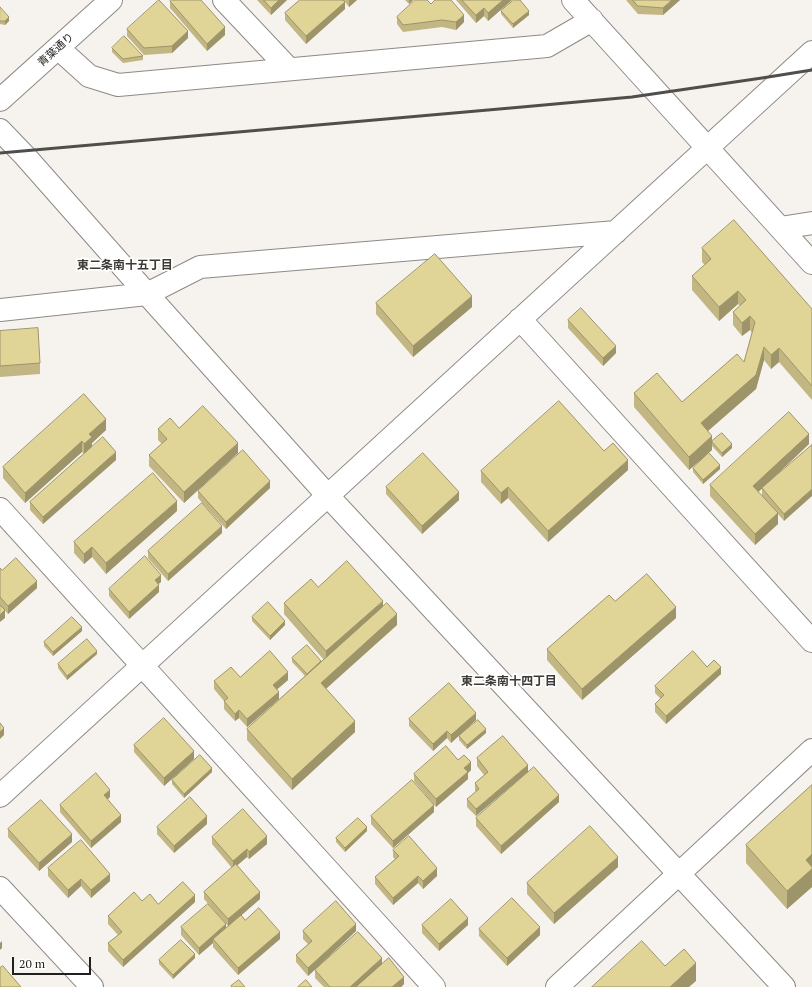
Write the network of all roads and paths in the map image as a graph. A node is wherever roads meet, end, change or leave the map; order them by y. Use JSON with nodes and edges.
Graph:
{"nodes":[{"id":1,"x":111,"y":0,"type":"edge"},
{"id":2,"x":224,"y":0,"type":"edge"},
{"id":3,"x":573,"y":0,"type":"edge"},
{"id":4,"x":592,"y":20,"type":"junction"},
{"id":5,"x":58,"y":48,"type":"junction"},
{"id":6,"x":812,"y":52,"type":"edge"},
{"id":7,"x":289,"y":69,"type":"junction"},
{"id":8,"x":0,"y":100,"type":"edge"},
{"id":9,"x":0,"y":130,"type":"edge"},
{"id":10,"x":708,"y":148,"type":"junction"},
{"id":11,"x":812,"y":223,"type":"edge"},
{"id":12,"x":780,"y":228,"type":"junction"},
{"id":13,"x":616,"y":232,"type":"junction"},
{"id":14,"x":812,"y":263,"type":"edge"},
{"id":15,"x":147,"y":294,"type":"junction"},
{"id":16,"x":0,"y":310,"type":"edge"},
{"id":17,"x":520,"y":319,"type":"junction"},
{"id":18,"x":328,"y":496,"type":"junction"},
{"id":19,"x":0,"y":509,"type":"edge"},
{"id":20,"x":812,"y":641,"type":"edge"},
{"id":21,"x":142,"y":666,"type":"junction"},
{"id":22,"x":812,"y":750,"type":"edge"},
{"id":23,"x":0,"y":796,"type":"edge"},
{"id":24,"x":679,"y":874,"type":"junction"},
{"id":25,"x":0,"y":888,"type":"edge"},
{"id":26,"x":92,"y":987,"type":"edge"},
{"id":27,"x":434,"y":987,"type":"edge"},
{"id":28,"x":557,"y":987,"type":"edge"},
{"id":29,"x":784,"y":987,"type":"edge"}],
"edges":[{"from":1,"to":5,"type":"street","name":"青葉通り"},
{"from":2,"to":7,"type":"street"},
{"from":3,"to":4,"type":"street"},
{"from":4,"to":7,"type":"street"},
{"from":4,"to":10,"type":"street"},
{"from":5,"to":7,"type":"street"},
{"from":5,"to":8,"type":"street","name":"青葉通り"},
{"from":6,"to":10,"type":"street"},
{"from":9,"to":15,"type":"street"},
{"from":10,"to":12,"type":"street"},
{"from":10,"to":13,"type":"street"},
{"from":11,"to":12,"type":"street"},
{"from":12,"to":14,"type":"street"},
{"from":13,"to":15,"type":"street"},
{"from":13,"to":17,"type":"street"},
{"from":15,"to":16,"type":"street"},
{"from":15,"to":18,"type":"street"},
{"from":17,"to":18,"type":"street"},
{"from":17,"to":20,"type":"street"},
{"from":18,"to":21,"type":"street"},
{"from":18,"to":24,"type":"street"},
{"from":19,"to":21,"type":"street"},
{"from":21,"to":23,"type":"street"},
{"from":21,"to":27,"type":"street"},
{"from":22,"to":24,"type":"street"},
{"from":24,"to":28,"type":"street"},
{"from":24,"to":29,"type":"street"},
{"from":25,"to":26,"type":"street"}]}
